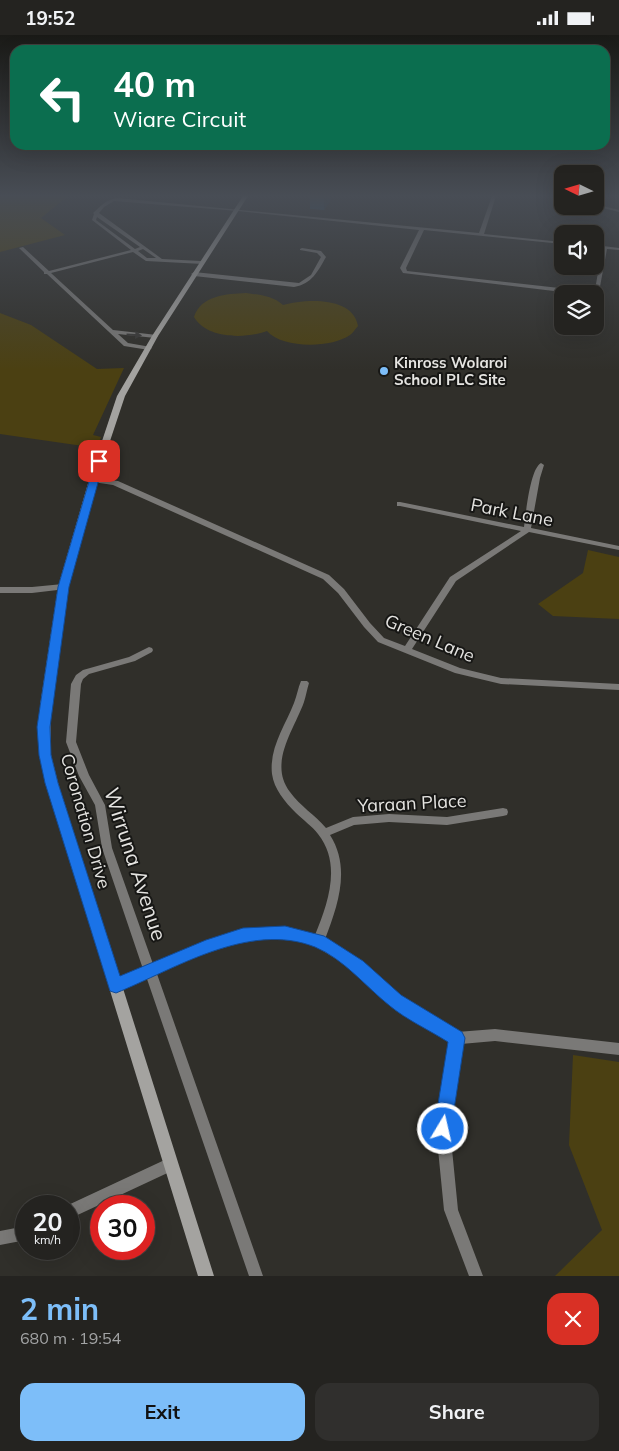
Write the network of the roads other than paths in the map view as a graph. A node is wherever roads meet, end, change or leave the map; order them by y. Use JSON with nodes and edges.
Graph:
{"nodes":[{"id":1,"x":27,"y":254,"type":"edge"},
{"id":2,"x":122,"y":254,"type":"edge"},
{"id":3,"x":138,"y":254,"type":"edge"},
{"id":4,"x":152,"y":254,"type":"edge"},
{"id":5,"x":207,"y":254,"type":"edge"},
{"id":6,"x":323,"y":254,"type":"edge"},
{"id":7,"x":411,"y":254,"type":"edge"},
{"id":8,"x":604,"y":254,"type":"edge"},
{"id":9,"x":160,"y":259,"type":"junction"},
{"id":10,"x":201,"y":263,"type":"junction"},
{"id":11,"x":46,"y":273,"type":"junction"},
{"id":12,"x":194,"y":274,"type":"junction"},
{"id":13,"x":113,"y":332,"type":"junction"},
{"id":14,"x":155,"y":336,"type":"junction"},
{"id":15,"x":149,"y":348,"type":"junction"},
{"id":16,"x":541,"y":465,"type":"dead end"},
{"id":17,"x":93,"y":480,"type":"junction"},
{"id":18,"x":400,"y":504,"type":"dead end"},
{"id":19,"x":527,"y":530,"type":"junction"},
{"id":20,"x":619,"y":548,"type":"edge"},
{"id":21,"x":63,"y":587,"type":"junction"},
{"id":22,"x":0,"y":590,"type":"edge"},
{"id":23,"x":407,"y":649,"type":"junction"},
{"id":24,"x":149,"y":650,"type":"dead end"},
{"id":25,"x":304,"y":683,"type":"dead end"},
{"id":26,"x":619,"y":687,"type":"edge"},
{"id":27,"x":503,"y":811,"type":"dead end"},
{"id":28,"x":324,"y":833,"type":"junction"},
{"id":29,"x":318,"y":941,"type":"junction"},
{"id":30,"x":150,"y":971,"type":"junction"},
{"id":31,"x":116,"y":986,"type":"junction"},
{"id":32,"x":456,"y":1038,"type":"junction"},
{"id":33,"x":619,"y":1049,"type":"edge"},
{"id":34,"x":171,"y":1164,"type":"junction"},
{"id":35,"x":80,"y":1207,"type":"edge"},
{"id":36,"x":15,"y":1235,"type":"edge"},
{"id":37,"x":0,"y":1238,"type":"edge"},
{"id":38,"x":206,"y":1276,"type":"edge"},
{"id":39,"x":256,"y":1276,"type":"edge"},
{"id":40,"x":476,"y":1276,"type":"edge"}],
"edges":[{"from":1,"to":11,"type":"street"},
{"from":2,"to":11,"type":"street"},
{"from":3,"to":9,"type":"street"},
{"from":4,"to":9,"type":"street"},
{"from":5,"to":10,"type":"main road","name":"Coronation Drive"},
{"from":6,"to":12,"type":"street"},
{"from":7,"to":8,"type":"street"},
{"from":9,"to":10,"type":"street"},
{"from":10,"to":12,"type":"main road","name":"Coronation Drive"},
{"from":11,"to":13,"type":"street"},
{"from":12,"to":14,"type":"main road","name":"Coronation Drive"},
{"from":13,"to":14,"type":"street","one_way":true},
{"from":13,"to":15,"type":"street"},
{"from":14,"to":15,"type":"main road","name":"Coronation Drive"},
{"from":15,"to":17,"type":"main road","name":"Coronation Drive"},
{"from":16,"to":19,"type":"street"},
{"from":17,"to":21,"type":"main road","name":"Coronation Drive"},
{"from":17,"to":23,"type":"street","name":"Green Lane"},
{"from":18,"to":19,"type":"street","name":"Park Lane"},
{"from":19,"to":20,"type":"street","name":"Park Lane"},
{"from":19,"to":23,"type":"street"},
{"from":21,"to":22,"type":"street"},
{"from":21,"to":31,"type":"main road","name":"Coronation Drive"},
{"from":23,"to":26,"type":"street","name":"Green Lane"},
{"from":24,"to":30,"type":"street","name":"Wirruna Avenue"},
{"from":25,"to":28,"type":"street"},
{"from":27,"to":28,"type":"street","name":"Yaraan Place"},
{"from":28,"to":29,"type":"street"},
{"from":29,"to":30,"type":"street"},
{"from":29,"to":32,"type":"street"},
{"from":30,"to":31,"type":"street"},
{"from":30,"to":39,"type":"street","name":"Wirruna Avenue"},
{"from":31,"to":34,"type":"main road","name":"Coronation Drive"},
{"from":32,"to":33,"type":"street"},
{"from":32,"to":40,"type":"street"},
{"from":34,"to":35,"type":"street"},
{"from":34,"to":38,"type":"main road","name":"Coronation Drive"},
{"from":36,"to":37,"type":"street"}]}
